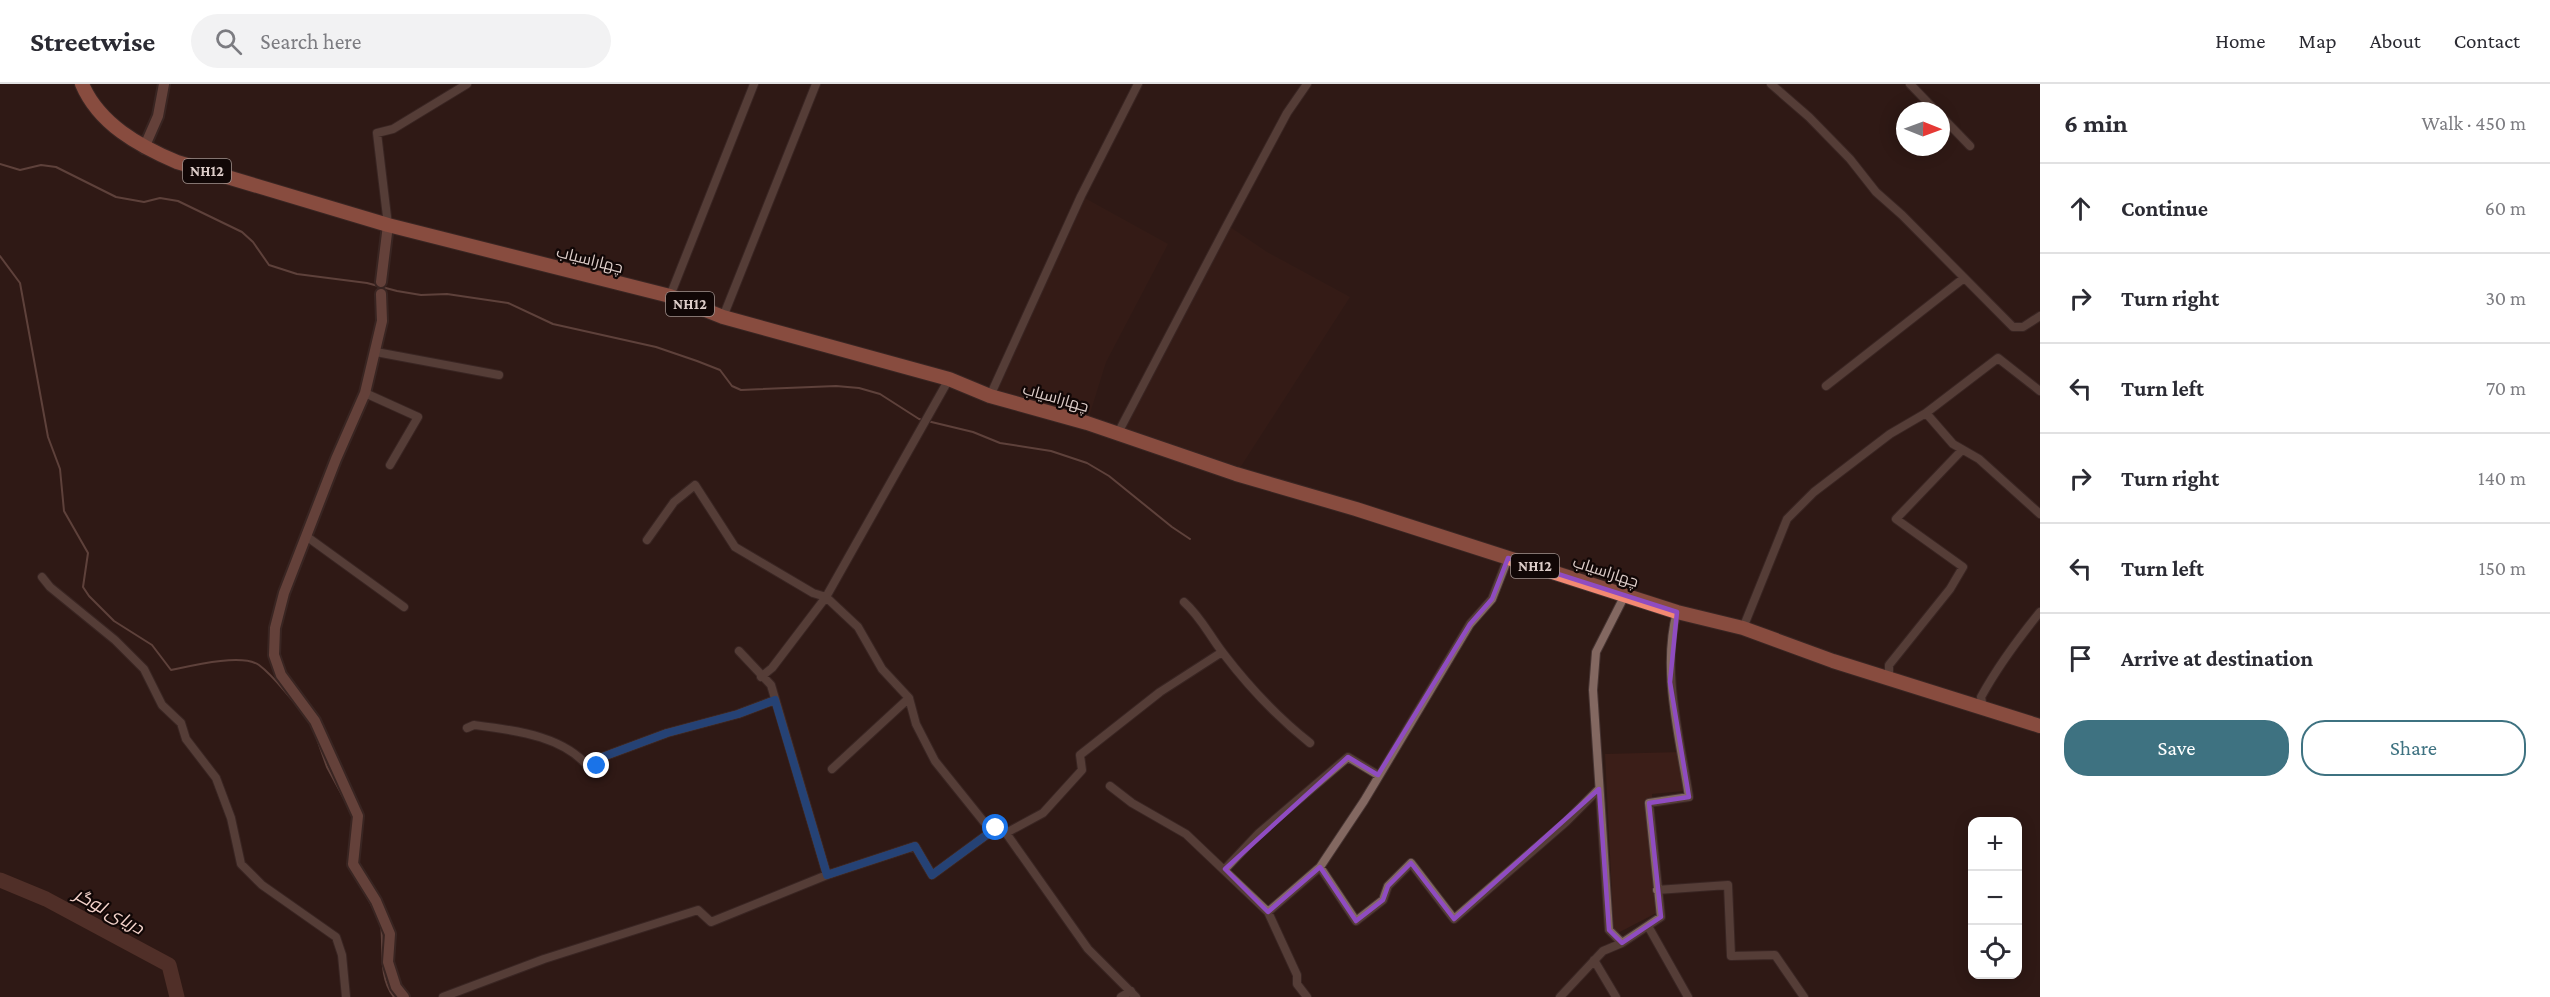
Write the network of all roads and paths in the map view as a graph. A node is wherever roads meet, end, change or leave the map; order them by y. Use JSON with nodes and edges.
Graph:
{"nodes":[{"id":1,"x":82,"y":84,"type":"edge"},
{"id":2,"x":164,"y":84,"type":"edge"},
{"id":3,"x":467,"y":84,"type":"edge"},
{"id":4,"x":754,"y":84,"type":"edge"},
{"id":5,"x":816,"y":84,"type":"edge"},
{"id":6,"x":1138,"y":84,"type":"edge"},
{"id":7,"x":1307,"y":84,"type":"edge"},
{"id":8,"x":1771,"y":84,"type":"edge"},
{"id":9,"x":1910,"y":84,"type":"edge"},
{"id":10,"x":1927,"y":102,"type":"edge"},
{"id":11,"x":1950,"y":125,"type":"edge"},
{"id":12,"x":1970,"y":146,"type":"dead end"},
{"id":13,"x":144,"y":148,"type":"junction"},
{"id":14,"x":388,"y":225,"type":"junction"},
{"id":15,"x":1964,"y":278,"type":"junction"},
{"id":16,"x":381,"y":282,"type":"joint"},
{"id":17,"x":381,"y":294,"type":"joint"},
{"id":18,"x":670,"y":296,"type":"junction"},
{"id":19,"x":2040,"y":316,"type":"edge"},
{"id":20,"x":723,"y":317,"type":"junction"},
{"id":21,"x":376,"y":352,"type":"junction"},
{"id":22,"x":499,"y":375,"type":"dead end"},
{"id":23,"x":949,"y":379,"type":"junction"},
{"id":24,"x":1826,"y":386,"type":"dead end"},
{"id":25,"x":2040,"y":391,"type":"edge"},
{"id":26,"x":365,"y":393,"type":"junction"},
{"id":27,"x":990,"y":396,"type":"junction"},
{"id":28,"x":1926,"y":413,"type":"junction"},
{"id":29,"x":1118,"y":433,"type":"junction"},
{"id":30,"x":1962,"y":450,"type":"junction"},
{"id":31,"x":390,"y":465,"type":"dead end"},
{"id":32,"x":2040,"y":514,"type":"edge"},
{"id":33,"x":306,"y":536,"type":"junction"},
{"id":34,"x":647,"y":540,"type":"dead end"},
{"id":35,"x":1508,"y":558,"type":"junction"},
{"id":36,"x":42,"y":577,"type":"dead end"},
{"id":37,"x":1625,"y":595,"type":"junction"},
{"id":38,"x":826,"y":597,"type":"junction"},
{"id":39,"x":1184,"y":602,"type":"dead end"},
{"id":40,"x":404,"y":607,"type":"dead end"},
{"id":41,"x":1677,"y":612,"type":"junction"},
{"id":42,"x":2040,"y":612,"type":"edge"},
{"id":43,"x":1743,"y":628,"type":"junction"},
{"id":44,"x":739,"y":651,"type":"dead end"},
{"id":45,"x":1222,"y":652,"type":"junction"},
{"id":46,"x":761,"y":677,"type":"junction"},
{"id":47,"x":1889,"y":677,"type":"junction"},
{"id":48,"x":909,"y":698,"type":"junction"},
{"id":49,"x":775,"y":700,"type":"junction"},
{"id":50,"x":1983,"y":708,"type":"junction"},
{"id":51,"x":2040,"y":726,"type":"edge"},
{"id":52,"x":467,"y":728,"type":"dead end"},
{"id":53,"x":1310,"y":743,"type":"dead end"},
{"id":54,"x":832,"y":769,"type":"dead end"},
{"id":55,"x":1378,"y":775,"type":"junction"},
{"id":56,"x":1110,"y":786,"type":"dead end"},
{"id":57,"x":1599,"y":789,"type":"junction"},
{"id":58,"x":996,"y":828,"type":"junction"},
{"id":59,"x":1006,"y":833,"type":"junction"},
{"id":60,"x":1320,"y":867,"type":"junction"},
{"id":61,"x":1225,"y":869,"type":"junction"},
{"id":62,"x":827,"y":875,"type":"junction"},
{"id":63,"x":1657,"y":890,"type":"junction"},
{"id":64,"x":1268,"y":912,"type":"junction"},
{"id":65,"x":1648,"y":926,"type":"junction"},
{"id":66,"x":1622,"y":943,"type":"junction"},
{"id":67,"x":1594,"y":960,"type":"junction"},
{"id":68,"x":1133,"y":994,"type":"edge"},
{"id":69,"x":346,"y":997,"type":"edge"},
{"id":70,"x":404,"y":997,"type":"edge"},
{"id":71,"x":442,"y":997,"type":"edge"},
{"id":72,"x":1121,"y":997,"type":"edge"},
{"id":73,"x":1307,"y":997,"type":"edge"},
{"id":74,"x":1560,"y":997,"type":"edge"},
{"id":75,"x":1616,"y":997,"type":"edge"},
{"id":76,"x":1688,"y":997,"type":"edge"},
{"id":77,"x":1804,"y":997,"type":"edge"}],
"edges":[{"from":1,"to":13,"type":"highway","name":"چهاراسیاب","number":"NH12"},
{"from":2,"to":13,"type":"street"},
{"from":3,"to":14,"type":"street"},
{"from":4,"to":18,"type":"street"},
{"from":5,"to":20,"type":"street"},
{"from":6,"to":27,"type":"street"},
{"from":7,"to":29,"type":"street"},
{"from":8,"to":15,"type":"street"},
{"from":9,"to":10,"type":"street"},
{"from":11,"to":12,"type":"street"},
{"from":13,"to":14,"type":"highway","name":"چهاراسیاب","number":"NH12"},
{"from":14,"to":16,"type":"street"},
{"from":14,"to":18,"type":"highway","name":"چهاراسیاب","number":"NH12"},
{"from":15,"to":19,"type":"street"},
{"from":15,"to":24,"type":"street"},
{"from":16,"to":17,"type":"street"},
{"from":17,"to":21,"type":"street"},
{"from":18,"to":20,"type":"highway","name":"چهاراسیاب","number":"NH12"},
{"from":20,"to":23,"type":"highway","name":"چهاراسیاب","number":"NH12"},
{"from":21,"to":22,"type":"street"},
{"from":21,"to":26,"type":"street"},
{"from":23,"to":27,"type":"highway","name":"چهاراسیاب","number":"NH12"},
{"from":23,"to":38,"type":"street"},
{"from":25,"to":28,"type":"street"},
{"from":26,"to":31,"type":"street"},
{"from":26,"to":33,"type":"street"},
{"from":27,"to":29,"type":"highway","name":"چهاراسیاب","number":"NH12"},
{"from":28,"to":30,"type":"street"},
{"from":28,"to":43,"type":"street"},
{"from":29,"to":35,"type":"highway","name":"چهاراسیاب","number":"NH12"},
{"from":30,"to":32,"type":"street"},
{"from":30,"to":47,"type":"street"},
{"from":33,"to":40,"type":"street"},
{"from":33,"to":70,"type":"street"},
{"from":34,"to":38,"type":"street"},
{"from":35,"to":37,"type":"highway","name":"چهاراسیاب","number":"NH12"},
{"from":35,"to":55,"type":"street"},
{"from":36,"to":69,"type":"street"},
{"from":37,"to":41,"type":"highway","name":"چهاراسیاب","number":"NH12"},
{"from":37,"to":57,"type":"street"},
{"from":38,"to":46,"type":"street"},
{"from":38,"to":48,"type":"street"},
{"from":39,"to":45,"type":"street"},
{"from":41,"to":43,"type":"highway","name":"چهاراسیاب","number":"NH12"},
{"from":41,"to":63,"type":"street"},
{"from":42,"to":50,"type":"street"},
{"from":43,"to":47,"type":"highway","name":"چهاراسیاب","number":"NH12"},
{"from":44,"to":46,"type":"street"},
{"from":45,"to":53,"type":"street"},
{"from":45,"to":59,"type":"street"},
{"from":46,"to":49,"type":"street"},
{"from":47,"to":50,"type":"highway","name":"چهاراسیاب","number":"NH12"},
{"from":48,"to":54,"type":"street"},
{"from":48,"to":58,"type":"street"},
{"from":49,"to":52,"type":"street"},
{"from":49,"to":62,"type":"street"},
{"from":50,"to":51,"type":"highway","name":"چهاراسیاب","number":"NH12"},
{"from":55,"to":60,"type":"street"},
{"from":55,"to":61,"type":"street"},
{"from":56,"to":61,"type":"street"},
{"from":57,"to":60,"type":"street"},
{"from":57,"to":66,"type":"street"},
{"from":58,"to":59,"type":"street"},
{"from":58,"to":62,"type":"street"},
{"from":59,"to":68,"type":"street"},
{"from":60,"to":64,"type":"street"},
{"from":61,"to":64,"type":"street"},
{"from":62,"to":71,"type":"street"},
{"from":63,"to":65,"type":"street"},
{"from":63,"to":77,"type":"street"},
{"from":64,"to":73,"type":"street"},
{"from":65,"to":66,"type":"street"},
{"from":65,"to":76,"type":"street"},
{"from":66,"to":67,"type":"street"},
{"from":67,"to":74,"type":"street"},
{"from":67,"to":75,"type":"street"},
{"from":68,"to":72,"type":"street"}]}
